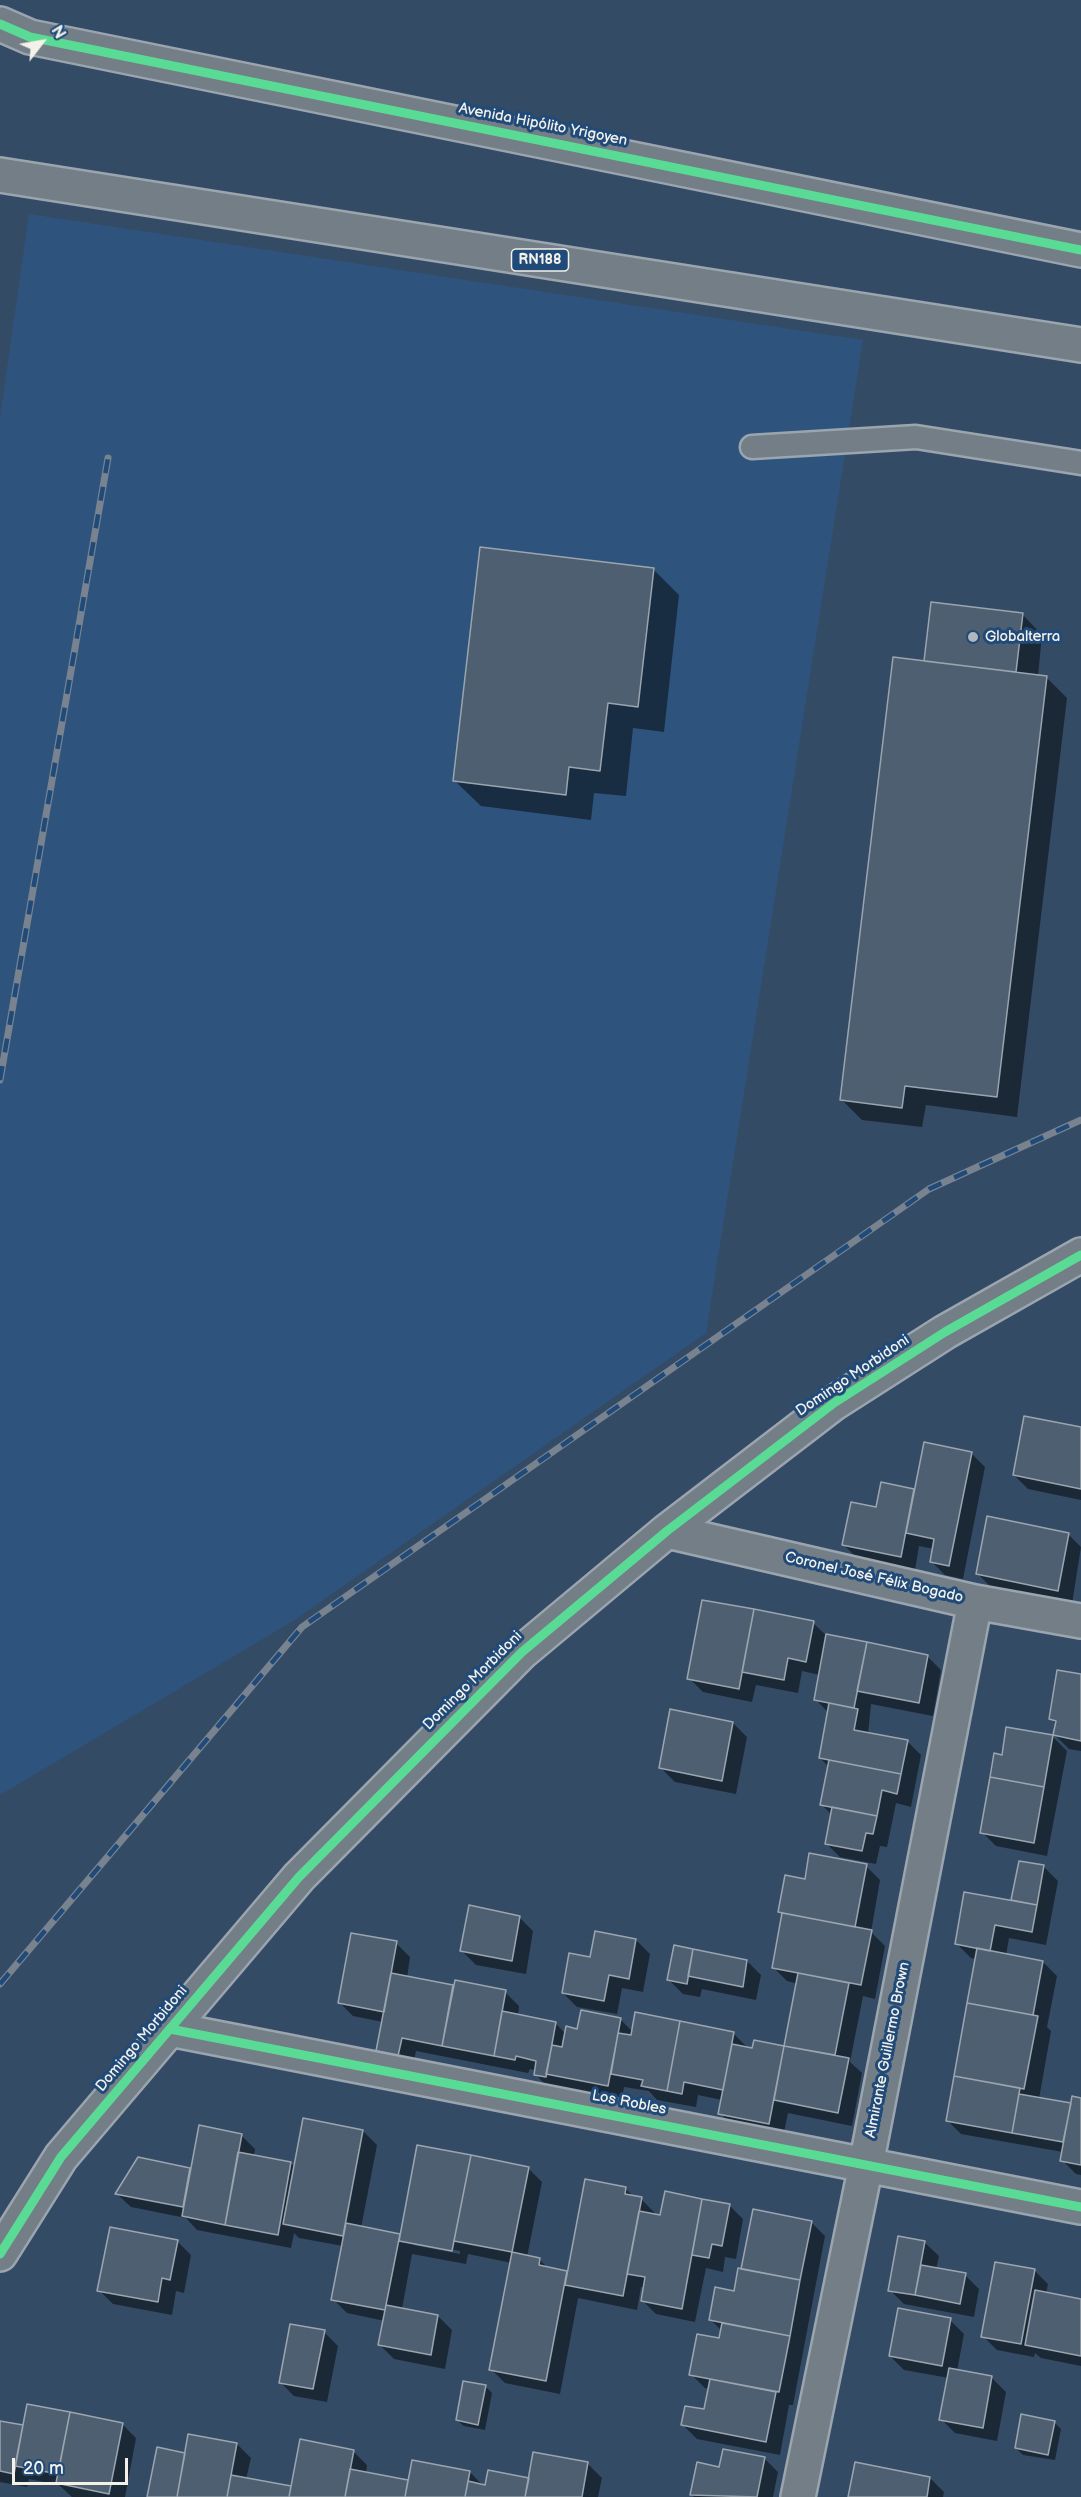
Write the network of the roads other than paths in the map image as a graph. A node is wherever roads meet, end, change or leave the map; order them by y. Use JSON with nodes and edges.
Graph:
{"nodes":[{"id":1,"x":0,"y":24,"type":"edge"},
{"id":2,"x":0,"y":175,"type":"edge"},
{"id":3,"x":1081,"y":250,"type":"edge"},
{"id":4,"x":1081,"y":345,"type":"edge"},
{"id":5,"x":752,"y":447,"type":"dead end"},
{"id":6,"x":1081,"y":463,"type":"edge"},
{"id":7,"x":1081,"y":1255,"type":"edge"},
{"id":8,"x":667,"y":1531,"type":"junction"},
{"id":9,"x":975,"y":1602,"type":"junction"},
{"id":10,"x":1081,"y":1622,"type":"edge"},
{"id":11,"x":170,"y":2029,"type":"junction"},
{"id":12,"x":866,"y":2165,"type":"junction"},
{"id":13,"x":1081,"y":2207,"type":"edge"},
{"id":14,"x":0,"y":2254,"type":"edge"},
{"id":15,"x":798,"y":2497,"type":"edge"}],
"edges":[{"from":1,"to":3,"type":"street","name":"Avenida Hipólito Yrigoyen"},
{"from":2,"to":4,"type":"street","number":"RN188"},
{"from":5,"to":6,"type":"lane"},
{"from":7,"to":8,"type":"street","name":"Domingo Morbidoni"},
{"from":8,"to":9,"type":"street","name":"Coronel José Félix Bogado"},
{"from":8,"to":11,"type":"street","name":"Domingo Morbidoni"},
{"from":9,"to":10,"type":"street","name":"Coronel José Félix Bogado"},
{"from":9,"to":12,"type":"street","name":"Almirante Guillermo Brown"},
{"from":11,"to":12,"type":"street","name":"Los Robles"},
{"from":11,"to":14,"type":"street","name":"Domingo Morbidoni"},
{"from":12,"to":13,"type":"street","name":"Los Robles"},
{"from":12,"to":15,"type":"street","name":"Almirante Guillermo Brown"}]}
